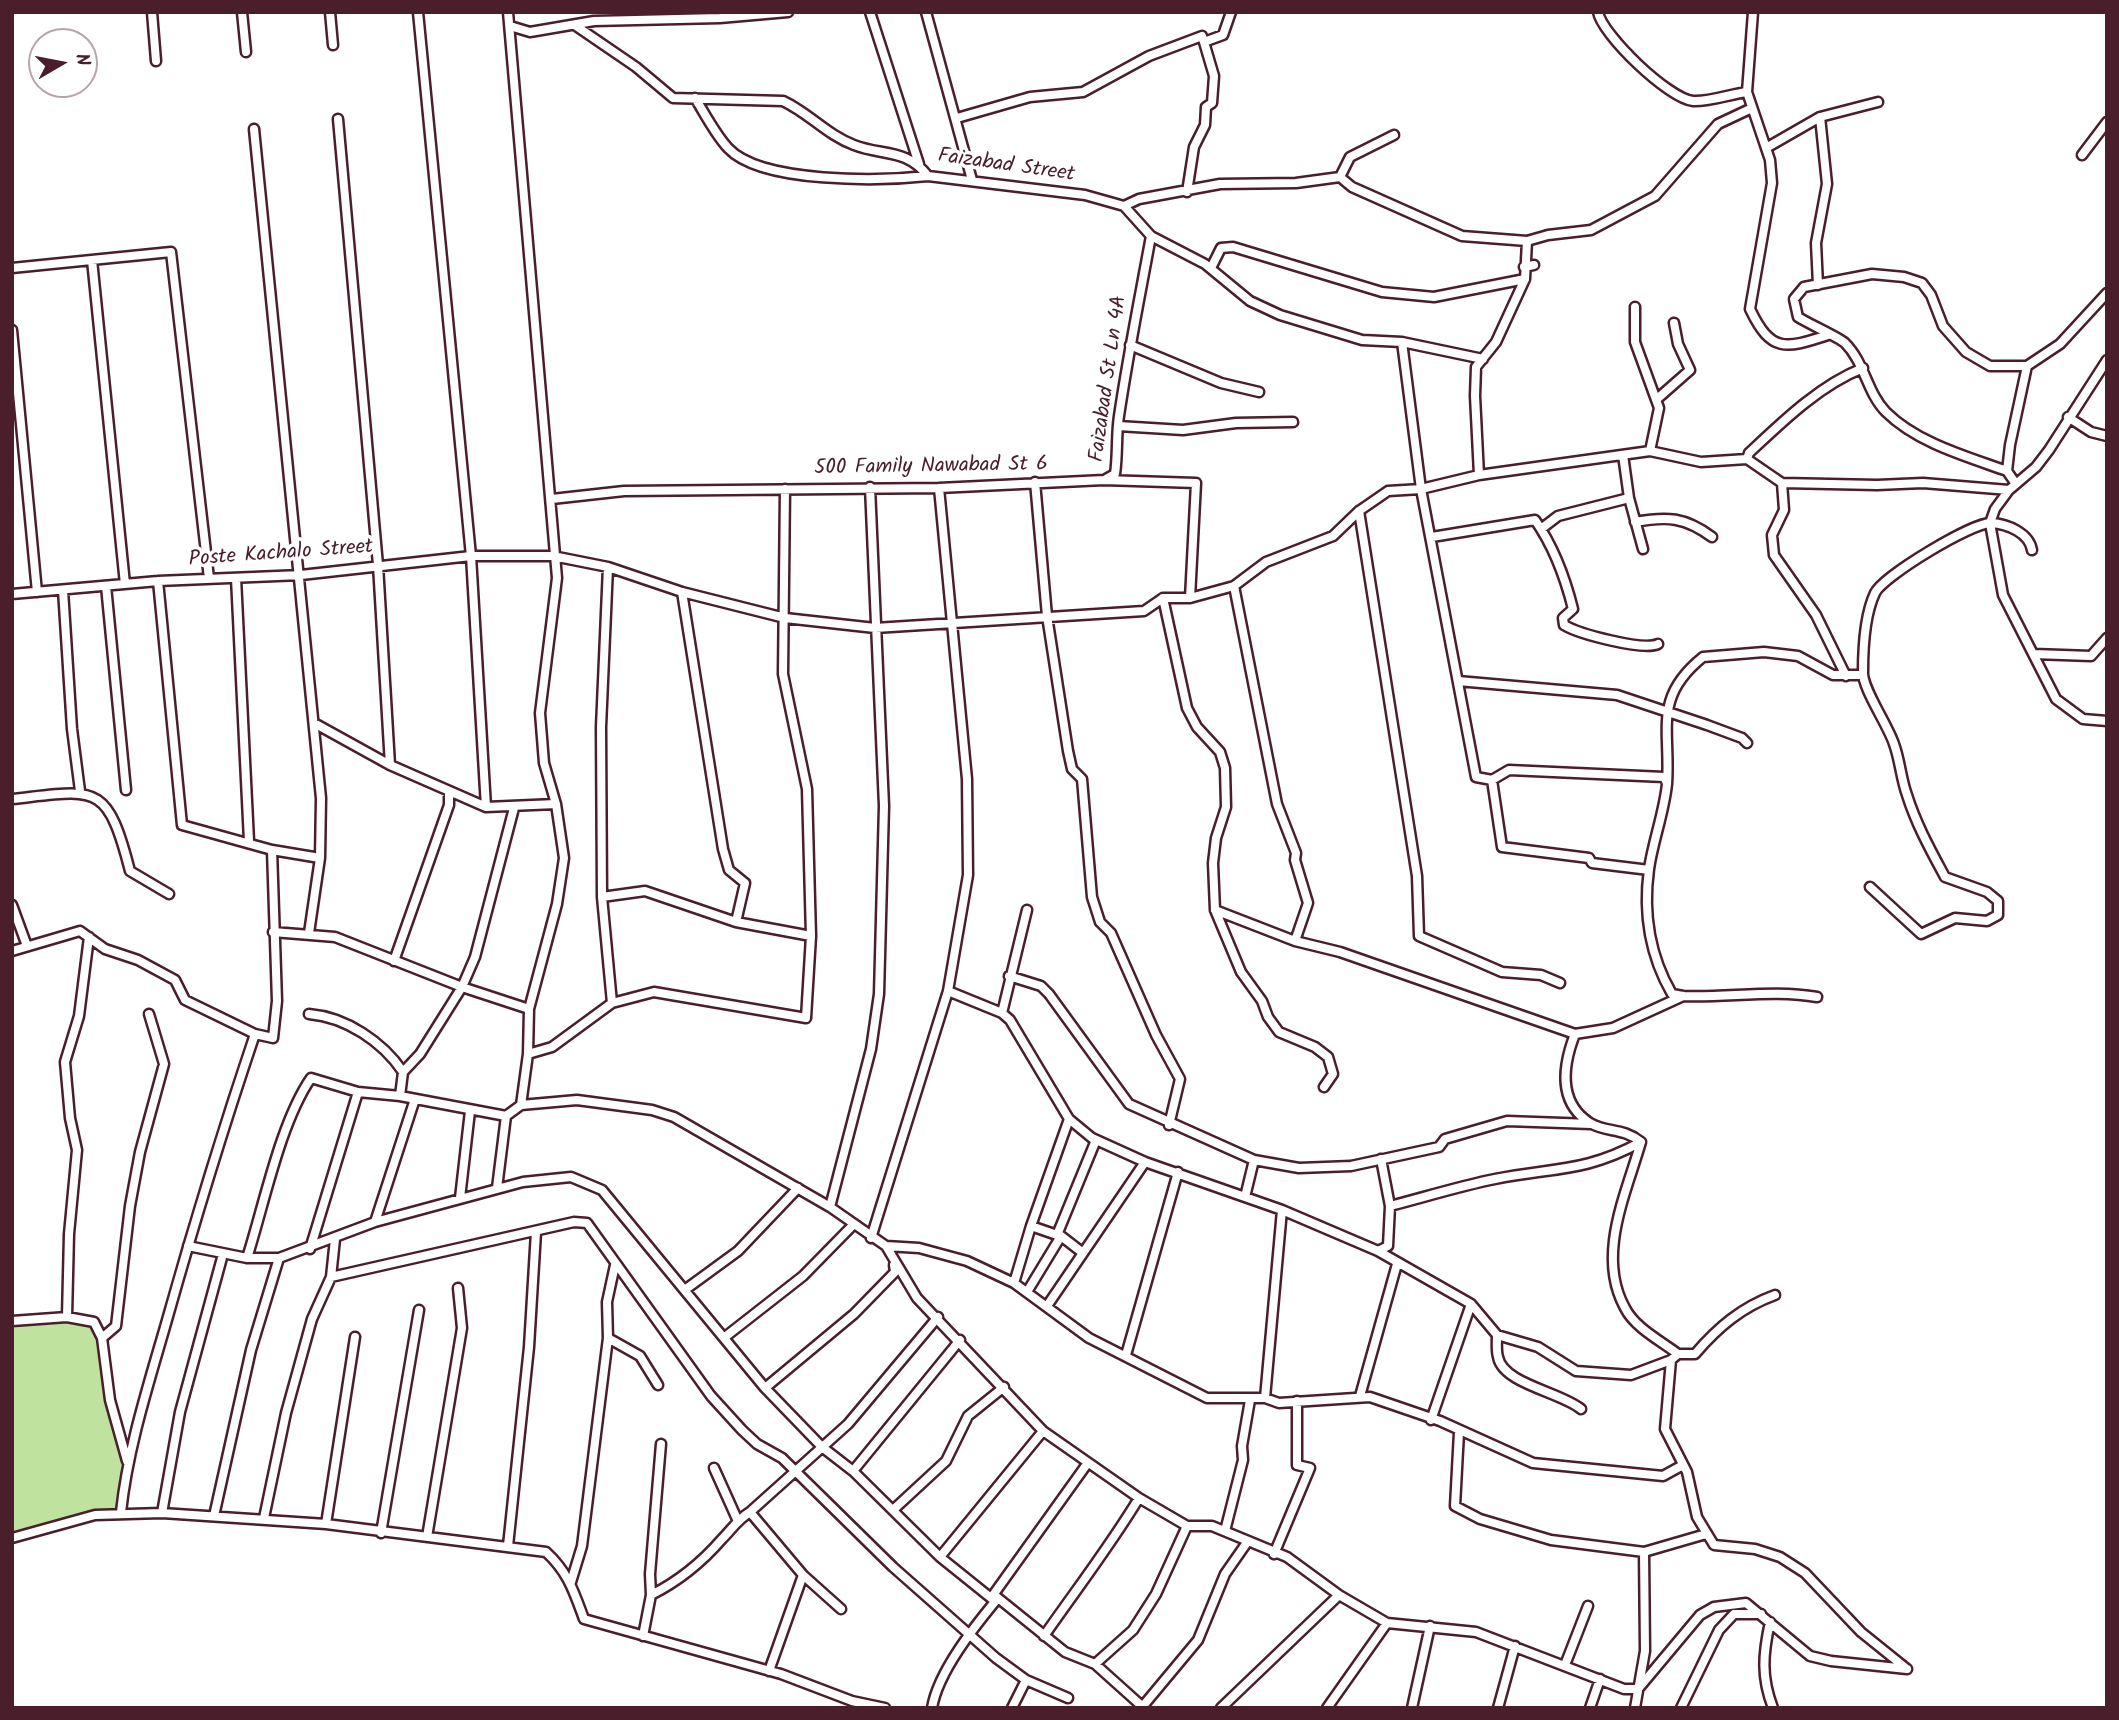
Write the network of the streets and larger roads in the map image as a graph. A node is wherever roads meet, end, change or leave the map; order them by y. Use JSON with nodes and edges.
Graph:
{"nodes":[{"id":1,"x":152,"y":12,"type":"edge"},
{"id":2,"x":242,"y":12,"type":"edge"},
{"id":3,"x":330,"y":12,"type":"edge"},
{"id":4,"x":418,"y":12,"type":"edge"},
{"id":5,"x":508,"y":12,"type":"edge"},
{"id":6,"x":788,"y":12,"type":"edge"},
{"id":7,"x":870,"y":12,"type":"edge"},
{"id":8,"x":926,"y":12,"type":"edge"},
{"id":9,"x":1231,"y":12,"type":"edge"},
{"id":10,"x":1598,"y":12,"type":"edge"},
{"id":11,"x":1752,"y":12,"type":"edge"},
{"id":12,"x":510,"y":26,"type":"junction"},
{"id":13,"x":576,"y":26,"type":"junction"},
{"id":14,"x":1204,"y":42,"type":"junction"},
{"id":15,"x":333,"y":45,"type":"dead end"},
{"id":16,"x":246,"y":52,"type":"dead end"},
{"id":17,"x":156,"y":61,"type":"dead end"},
{"id":18,"x":1747,"y":92,"type":"junction"},
{"id":19,"x":695,"y":98,"type":"junction"},
{"id":20,"x":1878,"y":102,"type":"dead end"},
{"id":21,"x":1752,"y":108,"type":"junction"},
{"id":22,"x":1820,"y":117,"type":"junction"},
{"id":23,"x":957,"y":118,"type":"junction"},
{"id":24,"x":338,"y":119,"type":"dead end"},
{"id":25,"x":2107,"y":122,"type":"edge"},
{"id":26,"x":254,"y":130,"type":"dead end"},
{"id":27,"x":1394,"y":135,"type":"dead end"},
{"id":28,"x":1766,"y":148,"type":"junction"},
{"id":29,"x":2082,"y":155,"type":"dead end"},
{"id":30,"x":919,"y":164,"type":"junction"},
{"id":31,"x":928,"y":176,"type":"junction"},
{"id":32,"x":1340,"y":177,"type":"junction"},
{"id":33,"x":972,"y":180,"type":"junction"},
{"id":34,"x":1187,"y":192,"type":"junction"},
{"id":35,"x":1124,"y":206,"type":"junction"},
{"id":36,"x":1151,"y":236,"type":"junction"},
{"id":37,"x":1527,"y":241,"type":"junction"},
{"id":38,"x":92,"y":260,"type":"junction"},
{"id":39,"x":1534,"y":265,"type":"dead end"},
{"id":40,"x":1524,"y":267,"type":"junction"},
{"id":41,"x":12,"y":268,"type":"edge"},
{"id":42,"x":1211,"y":268,"type":"junction"},
{"id":43,"x":1525,"y":279,"type":"junction"},
{"id":44,"x":1818,"y":285,"type":"junction"},
{"id":45,"x":2107,"y":293,"type":"edge"},
{"id":46,"x":1635,"y":307,"type":"dead end"},
{"id":47,"x":1674,"y":323,"type":"dead end"},
{"id":48,"x":12,"y":330,"type":"edge"},
{"id":49,"x":1828,"y":335,"type":"junction"},
{"id":50,"x":1402,"y":342,"type":"junction"},
{"id":51,"x":1130,"y":345,"type":"junction"},
{"id":52,"x":1483,"y":359,"type":"junction"},
{"id":53,"x":2107,"y":360,"type":"edge"},
{"id":54,"x":2027,"y":366,"type":"junction"},
{"id":55,"x":1863,"y":368,"type":"junction"},
{"id":56,"x":1259,"y":392,"type":"dead end"},
{"id":57,"x":1657,"y":399,"type":"junction"},
{"id":58,"x":2068,"y":417,"type":"junction"},
{"id":59,"x":1293,"y":422,"type":"dead end"},
{"id":60,"x":1118,"y":426,"type":"junction"},
{"id":61,"x":2107,"y":436,"type":"edge"},
{"id":62,"x":1650,"y":451,"type":"junction"},
{"id":63,"x":1623,"y":455,"type":"junction"},
{"id":64,"x":1747,"y":459,"type":"junction"},
{"id":65,"x":2007,"y":471,"type":"junction"},
{"id":66,"x":1479,"y":475,"type":"junction"},
{"id":67,"x":1104,"y":481,"type":"junction"},
{"id":68,"x":1035,"y":482,"type":"junction"},
{"id":69,"x":1782,"y":483,"type":"junction"},
{"id":70,"x":870,"y":487,"type":"junction"},
{"id":71,"x":2012,"y":487,"type":"junction"},
{"id":72,"x":939,"y":488,"type":"junction"},
{"id":73,"x":785,"y":489,"type":"junction"},
{"id":74,"x":1421,"y":489,"type":"junction"},
{"id":75,"x":1629,"y":498,"type":"junction"},
{"id":76,"x":552,"y":499,"type":"junction"},
{"id":77,"x":1359,"y":510,"type":"junction"},
{"id":78,"x":1636,"y":522,"type":"junction"},
{"id":79,"x":1990,"y":523,"type":"junction"},
{"id":80,"x":1541,"y":529,"type":"junction"},
{"id":81,"x":1432,"y":537,"type":"junction"},
{"id":82,"x":1712,"y":537,"type":"dead end"},
{"id":83,"x":1643,"y":549,"type":"dead end"},
{"id":84,"x":2032,"y":550,"type":"dead end"},
{"id":85,"x":471,"y":556,"type":"junction"},
{"id":86,"x":553,"y":556,"type":"junction"},
{"id":87,"x":378,"y":565,"type":"junction"},
{"id":88,"x":608,"y":567,"type":"junction"},
{"id":89,"x":301,"y":575,"type":"junction"},
{"id":90,"x":209,"y":578,"type":"junction"},
{"id":91,"x":236,"y":578,"type":"junction"},
{"id":92,"x":158,"y":581,"type":"junction"},
{"id":93,"x":125,"y":584,"type":"junction"},
{"id":94,"x":106,"y":586,"type":"junction"},
{"id":95,"x":1234,"y":586,"type":"junction"},
{"id":96,"x":63,"y":590,"type":"junction"},
{"id":97,"x":37,"y":592,"type":"junction"},
{"id":98,"x":682,"y":592,"type":"junction"},
{"id":99,"x":12,"y":594,"type":"edge"},
{"id":100,"x":1163,"y":598,"type":"junction"},
{"id":101,"x":1190,"y":598,"type":"junction"},
{"id":102,"x":1047,"y":616,"type":"junction"},
{"id":103,"x":785,"y":618,"type":"junction"},
{"id":104,"x":952,"y":621,"type":"junction"},
{"id":105,"x":875,"y":628,"type":"junction"},
{"id":106,"x":2107,"y":638,"type":"edge"},
{"id":107,"x":1658,"y":644,"type":"dead end"},
{"id":108,"x":2034,"y":653,"type":"junction"},
{"id":109,"x":1862,"y":675,"type":"junction"},
{"id":110,"x":1846,"y":676,"type":"junction"},
{"id":111,"x":1458,"y":681,"type":"junction"},
{"id":112,"x":1666,"y":712,"type":"junction"},
{"id":113,"x":2107,"y":721,"type":"edge"},
{"id":114,"x":314,"y":723,"type":"junction"},
{"id":115,"x":1747,"y":743,"type":"dead end"},
{"id":116,"x":390,"y":765,"type":"junction"},
{"id":117,"x":1492,"y":780,"type":"junction"},
{"id":118,"x":1667,"y":783,"type":"junction"},
{"id":119,"x":126,"y":790,"type":"dead end"},
{"id":120,"x":80,"y":792,"type":"junction"},
{"id":121,"x":449,"y":793,"type":"junction"},
{"id":122,"x":12,"y":799,"type":"edge"},
{"id":123,"x":556,"y":804,"type":"junction"},
{"id":124,"x":486,"y":807,"type":"junction"},
{"id":125,"x":514,"y":808,"type":"junction"},
{"id":126,"x":249,"y":841,"type":"junction"},
{"id":127,"x":272,"y":850,"type":"junction"},
{"id":128,"x":320,"y":858,"type":"junction"},
{"id":129,"x":1649,"y":870,"type":"junction"},
{"id":130,"x":1870,"y":887,"type":"dead end"},
{"id":131,"x":169,"y":894,"type":"dead end"},
{"id":132,"x":602,"y":897,"type":"junction"},
{"id":133,"x":12,"y":905,"type":"edge"},
{"id":134,"x":1027,"y":910,"type":"dead end"},
{"id":135,"x":1214,"y":910,"type":"junction"},
{"id":136,"x":736,"y":922,"type":"junction"},
{"id":137,"x":273,"y":932,"type":"junction"},
{"id":138,"x":309,"y":933,"type":"junction"},
{"id":139,"x":811,"y":936,"type":"junction"},
{"id":140,"x":89,"y":937,"type":"junction"},
{"id":141,"x":1295,"y":941,"type":"junction"},
{"id":142,"x":27,"y":946,"type":"junction"},
{"id":143,"x":12,"y":951,"type":"edge"},
{"id":144,"x":394,"y":961,"type":"junction"},
{"id":145,"x":1009,"y":976,"type":"junction"},
{"id":146,"x":1560,"y":983,"type":"dead end"},
{"id":147,"x":462,"y":988,"type":"junction"},
{"id":148,"x":948,"y":991,"type":"junction"},
{"id":149,"x":1683,"y":996,"type":"junction"},
{"id":150,"x":1817,"y":997,"type":"dead end"},
{"id":151,"x":612,"y":1003,"type":"junction"},
{"id":152,"x":528,"y":1009,"type":"junction"},
{"id":153,"x":1002,"y":1013,"type":"junction"},
{"id":154,"x":149,"y":1014,"type":"dead end"},
{"id":155,"x":309,"y":1014,"type":"dead end"},
{"id":156,"x":255,"y":1034,"type":"junction"},
{"id":157,"x":1575,"y":1034,"type":"junction"},
{"id":158,"x":528,"y":1054,"type":"junction"},
{"id":159,"x":403,"y":1072,"type":"junction"},
{"id":160,"x":1324,"y":1087,"type":"dead end"},
{"id":161,"x":358,"y":1092,"type":"junction"},
{"id":162,"x":400,"y":1096,"type":"junction"},
{"id":163,"x":415,"y":1099,"type":"junction"},
{"id":164,"x":521,"y":1105,"type":"junction"},
{"id":165,"x":470,"y":1111,"type":"junction"},
{"id":166,"x":506,"y":1116,"type":"junction"},
{"id":167,"x":1069,"y":1119,"type":"junction"},
{"id":168,"x":1591,"y":1124,"type":"junction"},
{"id":169,"x":1169,"y":1125,"type":"junction"},
{"id":170,"x":1096,"y":1140,"type":"junction"},
{"id":171,"x":1641,"y":1142,"type":"junction"},
{"id":172,"x":1381,"y":1159,"type":"junction"},
{"id":173,"x":1254,"y":1160,"type":"junction"},
{"id":174,"x":1145,"y":1162,"type":"junction"},
{"id":175,"x":1178,"y":1172,"type":"junction"},
{"id":176,"x":497,"y":1188,"type":"junction"},
{"id":177,"x":798,"y":1188,"type":"junction"},
{"id":178,"x":1245,"y":1197,"type":"junction"},
{"id":179,"x":460,"y":1198,"type":"junction"},
{"id":180,"x":1390,"y":1206,"type":"junction"},
{"id":181,"x":830,"y":1207,"type":"junction"},
{"id":182,"x":1282,"y":1210,"type":"junction"},
{"id":183,"x":375,"y":1223,"type":"junction"},
{"id":184,"x":853,"y":1224,"type":"junction"},
{"id":185,"x":1031,"y":1226,"type":"junction"},
{"id":186,"x":536,"y":1232,"type":"junction"},
{"id":187,"x":1059,"y":1236,"type":"junction"},
{"id":188,"x":871,"y":1238,"type":"junction"},
{"id":189,"x":335,"y":1239,"type":"junction"},
{"id":190,"x":188,"y":1246,"type":"junction"},
{"id":191,"x":886,"y":1246,"type":"junction"},
{"id":192,"x":310,"y":1249,"type":"junction"},
{"id":193,"x":1378,"y":1251,"type":"junction"},
{"id":194,"x":223,"y":1254,"type":"junction"},
{"id":195,"x":1083,"y":1254,"type":"junction"},
{"id":196,"x":247,"y":1258,"type":"junction"},
{"id":197,"x":279,"y":1258,"type":"junction"},
{"id":198,"x":893,"y":1260,"type":"junction"},
{"id":199,"x":1397,"y":1264,"type":"junction"},
{"id":200,"x":615,"y":1265,"type":"junction"},
{"id":201,"x":331,"y":1277,"type":"junction"},
{"id":202,"x":1014,"y":1283,"type":"junction"},
{"id":203,"x":458,"y":1288,"type":"dead end"},
{"id":204,"x":686,"y":1289,"type":"junction"},
{"id":205,"x":1027,"y":1292,"type":"junction"},
{"id":206,"x":1775,"y":1295,"type":"dead end"},
{"id":207,"x":1471,"y":1304,"type":"junction"},
{"id":208,"x":1047,"y":1306,"type":"junction"},
{"id":209,"x":419,"y":1310,"type":"dead end"},
{"id":210,"x":67,"y":1317,"type":"junction"},
{"id":211,"x":938,"y":1317,"type":"junction"},
{"id":212,"x":12,"y":1321,"type":"edge"},
{"id":213,"x":1497,"y":1335,"type":"junction"},
{"id":214,"x":355,"y":1337,"type":"dead end"},
{"id":215,"x":725,"y":1337,"type":"junction"},
{"id":216,"x":102,"y":1338,"type":"junction"},
{"id":217,"x":608,"y":1338,"type":"junction"},
{"id":218,"x":960,"y":1340,"type":"junction"},
{"id":219,"x":1126,"y":1355,"type":"junction"},
{"id":220,"x":1674,"y":1357,"type":"junction"},
{"id":221,"x":658,"y":1385,"type":"dead end"},
{"id":222,"x":1004,"y":1387,"type":"junction"},
{"id":223,"x":765,"y":1388,"type":"junction"},
{"id":224,"x":1360,"y":1396,"type":"junction"},
{"id":225,"x":1265,"y":1398,"type":"junction"},
{"id":226,"x":1250,"y":1400,"type":"junction"},
{"id":227,"x":1297,"y":1401,"type":"junction"},
{"id":228,"x":1581,"y":1409,"type":"dead end"},
{"id":229,"x":1431,"y":1420,"type":"junction"},
{"id":230,"x":1043,"y":1431,"type":"junction"},
{"id":231,"x":1459,"y":1432,"type":"junction"},
{"id":232,"x":661,"y":1444,"type":"dead end"},
{"id":233,"x":822,"y":1447,"type":"junction"},
{"id":234,"x":128,"y":1464,"type":"junction"},
{"id":235,"x":1087,"y":1464,"type":"junction"},
{"id":236,"x":1683,"y":1465,"type":"junction"},
{"id":237,"x":714,"y":1468,"type":"dead end"},
{"id":238,"x":794,"y":1471,"type":"junction"},
{"id":239,"x":853,"y":1471,"type":"junction"},
{"id":240,"x":1139,"y":1498,"type":"junction"},
{"id":241,"x":893,"y":1510,"type":"junction"},
{"id":242,"x":750,"y":1512,"type":"junction"},
{"id":243,"x":121,"y":1513,"type":"junction"},
{"id":244,"x":162,"y":1513,"type":"junction"},
{"id":245,"x":214,"y":1516,"type":"junction"},
{"id":246,"x":264,"y":1518,"type":"junction"},
{"id":247,"x":737,"y":1519,"type":"junction"},
{"id":248,"x":326,"y":1524,"type":"junction"},
{"id":249,"x":1187,"y":1527,"type":"junction"},
{"id":250,"x":1225,"y":1531,"type":"junction"},
{"id":251,"x":382,"y":1533,"type":"junction"},
{"id":252,"x":1706,"y":1534,"type":"junction"},
{"id":253,"x":12,"y":1538,"type":"edge"},
{"id":254,"x":427,"y":1538,"type":"junction"},
{"id":255,"x":1248,"y":1541,"type":"junction"},
{"id":256,"x":508,"y":1546,"type":"junction"},
{"id":257,"x":1644,"y":1552,"type":"junction"},
{"id":258,"x":1274,"y":1554,"type":"junction"},
{"id":259,"x":940,"y":1557,"type":"junction"},
{"id":260,"x":803,"y":1575,"type":"junction"},
{"id":261,"x":571,"y":1582,"type":"junction"},
{"id":262,"x":652,"y":1595,"type":"junction"},
{"id":263,"x":1339,"y":1595,"type":"junction"},
{"id":264,"x":995,"y":1598,"type":"junction"},
{"id":265,"x":1588,"y":1605,"type":"dead end"},
{"id":266,"x":841,"y":1609,"type":"dead end"},
{"id":267,"x":1761,"y":1614,"type":"junction"},
{"id":268,"x":1770,"y":1622,"type":"junction"},
{"id":269,"x":1387,"y":1623,"type":"junction"},
{"id":270,"x":1430,"y":1626,"type":"junction"},
{"id":271,"x":970,"y":1633,"type":"junction"},
{"id":272,"x":643,"y":1636,"type":"junction"},
{"id":273,"x":1044,"y":1636,"type":"junction"},
{"id":274,"x":1515,"y":1646,"type":"junction"},
{"id":275,"x":1095,"y":1664,"type":"junction"},
{"id":276,"x":1565,"y":1665,"type":"junction"},
{"id":277,"x":769,"y":1671,"type":"junction"},
{"id":278,"x":1600,"y":1679,"type":"junction"},
{"id":279,"x":1026,"y":1680,"type":"junction"},
{"id":280,"x":1638,"y":1689,"type":"junction"},
{"id":281,"x":1068,"y":1698,"type":"dead end"},
{"id":282,"x":881,"y":1707,"type":"edge"},
{"id":283,"x":1144,"y":1707,"type":"edge"},
{"id":284,"x":932,"y":1708,"type":"edge"},
{"id":285,"x":1012,"y":1708,"type":"edge"},
{"id":286,"x":1221,"y":1708,"type":"edge"},
{"id":287,"x":1327,"y":1708,"type":"edge"},
{"id":288,"x":1412,"y":1708,"type":"edge"},
{"id":289,"x":1498,"y":1708,"type":"edge"},
{"id":290,"x":1590,"y":1708,"type":"edge"},
{"id":291,"x":1635,"y":1708,"type":"edge"},
{"id":292,"x":1681,"y":1708,"type":"edge"},
{"id":293,"x":1773,"y":1708,"type":"edge"}],
"edges":[{"from":1,"to":17,"type":"street"},
{"from":2,"to":16,"type":"street"},
{"from":3,"to":15,"type":"street"},
{"from":4,"to":85,"type":"street"},
{"from":5,"to":12,"type":"street"},
{"from":6,"to":13,"type":"street"},
{"from":7,"to":30,"type":"street"},
{"from":8,"to":23,"type":"street"},
{"from":9,"to":14,"type":"street"},
{"from":10,"to":18,"type":"street"},
{"from":11,"to":18,"type":"street"},
{"from":12,"to":13,"type":"street"},
{"from":12,"to":76,"type":"street"},
{"from":13,"to":19,"type":"street","name":"Faizabad Street"},
{"from":14,"to":23,"type":"street"},
{"from":14,"to":34,"type":"street"},
{"from":18,"to":21,"type":"street"},
{"from":19,"to":30,"type":"street","name":"Faizabad Street"},
{"from":19,"to":31,"type":"street"},
{"from":20,"to":22,"type":"street"},
{"from":21,"to":28,"type":"street"},
{"from":21,"to":37,"type":"street"},
{"from":22,"to":28,"type":"street"},
{"from":22,"to":44,"type":"street"},
{"from":23,"to":33,"type":"street"},
{"from":24,"to":87,"type":"street"},
{"from":25,"to":29,"type":"street"},
{"from":26,"to":89,"type":"street"},
{"from":27,"to":32,"type":"street"},
{"from":28,"to":49,"type":"street"},
{"from":30,"to":31,"type":"street","name":"Faizabad Street"},
{"from":31,"to":33,"type":"street","name":"Faizabad Street"},
{"from":32,"to":34,"type":"street"},
{"from":32,"to":37,"type":"street"},
{"from":33,"to":35,"type":"street","name":"Faizabad Street"},
{"from":34,"to":35,"type":"street"},
{"from":35,"to":36,"type":"street"},
{"from":36,"to":42,"type":"street"},
{"from":36,"to":51,"type":"street","name":"Faizabad St Ln 4A"},
{"from":37,"to":40,"type":"street"},
{"from":38,"to":41,"type":"street"},
{"from":38,"to":90,"type":"street"},
{"from":38,"to":93,"type":"street"},
{"from":39,"to":40,"type":"street"},
{"from":40,"to":43,"type":"street"},
{"from":42,"to":43,"type":"street"},
{"from":42,"to":50,"type":"street"},
{"from":43,"to":52,"type":"street"},
{"from":44,"to":49,"type":"street"},
{"from":44,"to":54,"type":"street"},
{"from":45,"to":54,"type":"street"},
{"from":46,"to":57,"type":"street"},
{"from":47,"to":57,"type":"street"},
{"from":48,"to":97,"type":"street"},
{"from":49,"to":55,"type":"street"},
{"from":50,"to":52,"type":"street"},
{"from":50,"to":74,"type":"street"},
{"from":51,"to":56,"type":"street"},
{"from":51,"to":60,"type":"street","name":"Faizabad St Ln 4A"},
{"from":52,"to":66,"type":"street"},
{"from":53,"to":58,"type":"street"},
{"from":54,"to":65,"type":"street"},
{"from":55,"to":64,"type":"street"},
{"from":55,"to":65,"type":"street"},
{"from":57,"to":62,"type":"street"},
{"from":58,"to":61,"type":"street"},
{"from":58,"to":71,"type":"street"},
{"from":59,"to":60,"type":"street"},
{"from":60,"to":67,"type":"street","name":"Faizabad St Ln 4A"},
{"from":62,"to":63,"type":"street"},
{"from":62,"to":64,"type":"street"},
{"from":63,"to":66,"type":"street"},
{"from":63,"to":75,"type":"street"},
{"from":64,"to":69,"type":"street"},
{"from":65,"to":71,"type":"street"},
{"from":66,"to":74,"type":"street"},
{"from":67,"to":68,"type":"street","name":"500 Family Nawabad St 6"},
{"from":67,"to":101,"type":"street","name":"500 Family Nawabad St 6"},
{"from":68,"to":72,"type":"street","name":"500 Family Nawabad St 6"},
{"from":68,"to":102,"type":"street"},
{"from":69,"to":71,"type":"street"},
{"from":69,"to":110,"type":"street"},
{"from":70,"to":72,"type":"street","name":"500 Family Nawabad St 6"},
{"from":70,"to":73,"type":"street","name":"500 Family Nawabad St 6"},
{"from":70,"to":105,"type":"street"},
{"from":71,"to":79,"type":"street"},
{"from":72,"to":104,"type":"street"},
{"from":73,"to":76,"type":"street","name":"500 Family Nawabad St 6"},
{"from":73,"to":103,"type":"street"},
{"from":74,"to":77,"type":"street"},
{"from":74,"to":81,"type":"street"},
{"from":75,"to":78,"type":"street"},
{"from":75,"to":80,"type":"street"},
{"from":76,"to":86,"type":"street"},
{"from":77,"to":95,"type":"street"},
{"from":77,"to":146,"type":"street"},
{"from":78,"to":82,"type":"street"},
{"from":78,"to":83,"type":"street"},
{"from":79,"to":84,"type":"street"},
{"from":79,"to":108,"type":"street"},
{"from":79,"to":109,"type":"street"},
{"from":80,"to":81,"type":"street"},
{"from":80,"to":107,"type":"street"},
{"from":81,"to":111,"type":"street"},
{"from":85,"to":86,"type":"street","name":"Poste Kachalo Street"},
{"from":85,"to":87,"type":"street","name":"Poste Kachalo Street"},
{"from":85,"to":124,"type":"street"},
{"from":86,"to":88,"type":"street","name":"Poste Kachalo Street"},
{"from":86,"to":123,"type":"street"},
{"from":87,"to":89,"type":"street","name":"Poste Kachalo Street"},
{"from":87,"to":116,"type":"street"},
{"from":88,"to":98,"type":"street","name":"Poste Kachalo Street"},
{"from":88,"to":132,"type":"street"},
{"from":89,"to":91,"type":"street","name":"Poste Kachalo Street"},
{"from":89,"to":114,"type":"street"},
{"from":90,"to":91,"type":"street","name":"Poste Kachalo Street"},
{"from":90,"to":92,"type":"street","name":"Poste Kachalo Street"},
{"from":91,"to":126,"type":"street"},
{"from":92,"to":93,"type":"street","name":"Poste Kachalo Street"},
{"from":92,"to":126,"type":"street"},
{"from":93,"to":94,"type":"street","name":"Poste Kachalo Street"},
{"from":94,"to":96,"type":"street","name":"Poste Kachalo Street"},
{"from":94,"to":119,"type":"street"},
{"from":95,"to":101,"type":"street"},
{"from":95,"to":141,"type":"street"},
{"from":96,"to":97,"type":"street","name":"Poste Kachalo Street"},
{"from":96,"to":120,"type":"street"},
{"from":97,"to":99,"type":"street","name":"Poste Kachalo Street"},
{"from":98,"to":103,"type":"street","name":"Poste Kachalo Street"},
{"from":98,"to":136,"type":"street"},
{"from":100,"to":101,"type":"street"},
{"from":100,"to":102,"type":"street","name":"Poste Kachalo Street"},
{"from":100,"to":135,"type":"street"},
{"from":102,"to":104,"type":"street","name":"Poste Kachalo Street"},
{"from":102,"to":169,"type":"street"},
{"from":103,"to":105,"type":"street","name":"Poste Kachalo Street"},
{"from":103,"to":139,"type":"street"},
{"from":104,"to":105,"type":"street","name":"Poste Kachalo Street"},
{"from":104,"to":148,"type":"street"},
{"from":105,"to":181,"type":"street"},
{"from":106,"to":108,"type":"street"},
{"from":108,"to":113,"type":"street"},
{"from":109,"to":110,"type":"street"},
{"from":109,"to":130,"type":"street"},
{"from":110,"to":112,"type":"street"},
{"from":111,"to":112,"type":"street"},
{"from":111,"to":117,"type":"street"},
{"from":112,"to":115,"type":"street"},
{"from":112,"to":118,"type":"street"},
{"from":114,"to":116,"type":"street"},
{"from":114,"to":128,"type":"street"},
{"from":116,"to":121,"type":"street"},
{"from":117,"to":118,"type":"street"},
{"from":117,"to":129,"type":"street"},
{"from":118,"to":129,"type":"street"},
{"from":120,"to":122,"type":"street"},
{"from":120,"to":131,"type":"street"},
{"from":121,"to":124,"type":"street"},
{"from":121,"to":144,"type":"street"},
{"from":123,"to":125,"type":"street"},
{"from":123,"to":152,"type":"street"},
{"from":124,"to":125,"type":"street"},
{"from":125,"to":147,"type":"street"},
{"from":126,"to":127,"type":"street"},
{"from":127,"to":128,"type":"street"},
{"from":127,"to":137,"type":"street"},
{"from":128,"to":138,"type":"street"},
{"from":129,"to":149,"type":"street"},
{"from":132,"to":136,"type":"street"},
{"from":132,"to":151,"type":"street"},
{"from":133,"to":142,"type":"street"},
{"from":134,"to":145,"type":"street"},
{"from":135,"to":141,"type":"street"},
{"from":135,"to":160,"type":"street"},
{"from":136,"to":139,"type":"street"},
{"from":137,"to":138,"type":"street"},
{"from":137,"to":156,"type":"street"},
{"from":138,"to":144,"type":"street"},
{"from":139,"to":151,"type":"street"},
{"from":140,"to":142,"type":"street"},
{"from":140,"to":156,"type":"street"},
{"from":140,"to":210,"type":"street"},
{"from":141,"to":157,"type":"street"},
{"from":142,"to":143,"type":"street"},
{"from":144,"to":147,"type":"street"},
{"from":145,"to":153,"type":"street"},
{"from":145,"to":169,"type":"street"},
{"from":147,"to":152,"type":"street"},
{"from":147,"to":159,"type":"street"},
{"from":148,"to":153,"type":"street"},
{"from":148,"to":188,"type":"street"},
{"from":149,"to":150,"type":"street"},
{"from":149,"to":157,"type":"street"},
{"from":151,"to":158,"type":"street"},
{"from":152,"to":158,"type":"street"},
{"from":153,"to":167,"type":"street"},
{"from":154,"to":216,"type":"street"},
{"from":155,"to":159,"type":"street"},
{"from":156,"to":190,"type":"street"},
{"from":157,"to":168,"type":"street"},
{"from":158,"to":164,"type":"street"},
{"from":159,"to":162,"type":"street"},
{"from":161,"to":162,"type":"street"},
{"from":161,"to":192,"type":"street"},
{"from":161,"to":196,"type":"street"},
{"from":162,"to":163,"type":"street"},
{"from":163,"to":165,"type":"street"},
{"from":163,"to":183,"type":"street"},
{"from":164,"to":166,"type":"street"},
{"from":164,"to":177,"type":"street"},
{"from":165,"to":166,"type":"street"},
{"from":165,"to":179,"type":"street"},
{"from":166,"to":176,"type":"street"},
{"from":167,"to":170,"type":"street"},
{"from":167,"to":185,"type":"street"},
{"from":168,"to":171,"type":"street"},
{"from":168,"to":172,"type":"street"},
{"from":169,"to":173,"type":"street"},
{"from":170,"to":174,"type":"street"},
{"from":170,"to":187,"type":"street"},
{"from":171,"to":180,"type":"street"},
{"from":171,"to":220,"type":"street"},
{"from":172,"to":173,"type":"street"},
{"from":172,"to":180,"type":"street"},
{"from":173,"to":178,"type":"street"},
{"from":174,"to":175,"type":"street"},
{"from":174,"to":195,"type":"street"},
{"from":175,"to":178,"type":"street"},
{"from":175,"to":219,"type":"street"},
{"from":176,"to":179,"type":"street"},
{"from":176,"to":204,"type":"street"},
{"from":177,"to":181,"type":"street"},
{"from":177,"to":204,"type":"street"},
{"from":178,"to":182,"type":"street"},
{"from":179,"to":183,"type":"street"},
{"from":180,"to":193,"type":"street"},
{"from":181,"to":184,"type":"street"},
{"from":182,"to":193,"type":"street"},
{"from":182,"to":225,"type":"street"},
{"from":183,"to":189,"type":"street"},
{"from":184,"to":188,"type":"street"},
{"from":184,"to":215,"type":"street"},
{"from":185,"to":187,"type":"street"},
{"from":185,"to":202,"type":"street"},
{"from":186,"to":200,"type":"street"},
{"from":186,"to":201,"type":"street"},
{"from":186,"to":256,"type":"street"},
{"from":187,"to":195,"type":"street"},
{"from":187,"to":205,"type":"street"},
{"from":188,"to":191,"type":"street"},
{"from":189,"to":192,"type":"street"},
{"from":189,"to":201,"type":"street"},
{"from":190,"to":194,"type":"street"},
{"from":190,"to":234,"type":"street"},
{"from":191,"to":198,"type":"street"},
{"from":191,"to":202,"type":"street"},
{"from":192,"to":197,"type":"street"},
{"from":193,"to":199,"type":"street"},
{"from":194,"to":196,"type":"street"},
{"from":194,"to":244,"type":"street"},
{"from":195,"to":208,"type":"street"},
{"from":196,"to":197,"type":"street"},
{"from":197,"to":245,"type":"street"},
{"from":198,"to":211,"type":"street"},
{"from":198,"to":223,"type":"street"},
{"from":199,"to":207,"type":"street"},
{"from":199,"to":224,"type":"street"},
{"from":200,"to":217,"type":"street"},
{"from":200,"to":238,"type":"street"},
{"from":201,"to":246,"type":"street"},
{"from":202,"to":205,"type":"street"},
{"from":203,"to":254,"type":"street"},
{"from":204,"to":215,"type":"street"},
{"from":205,"to":208,"type":"street"},
{"from":206,"to":220,"type":"street"},
{"from":207,"to":213,"type":"street"},
{"from":207,"to":229,"type":"street"},
{"from":208,"to":219,"type":"street"},
{"from":209,"to":251,"type":"street"},
{"from":210,"to":212,"type":"street"},
{"from":210,"to":216,"type":"street"},
{"from":211,"to":218,"type":"street"},
{"from":211,"to":233,"type":"street"},
{"from":213,"to":220,"type":"street"},
{"from":213,"to":228,"type":"street"},
{"from":214,"to":248,"type":"street"},
{"from":215,"to":223,"type":"street"},
{"from":216,"to":234,"type":"street"},
{"from":217,"to":221,"type":"street"},
{"from":217,"to":261,"type":"street"},
{"from":218,"to":222,"type":"street"},
{"from":218,"to":239,"type":"street"},
{"from":219,"to":226,"type":"street"},
{"from":220,"to":236,"type":"street"},
{"from":222,"to":230,"type":"street"},
{"from":222,"to":241,"type":"street"},
{"from":223,"to":233,"type":"street"},
{"from":224,"to":227,"type":"street"},
{"from":224,"to":229,"type":"street"},
{"from":225,"to":226,"type":"street"},
{"from":225,"to":227,"type":"street"},
{"from":226,"to":250,"type":"street"},
{"from":227,"to":258,"type":"street"},
{"from":229,"to":231,"type":"street"},
{"from":230,"to":235,"type":"street"},
{"from":230,"to":259,"type":"street"},
{"from":231,"to":236,"type":"street"},
{"from":231,"to":257,"type":"street"},
{"from":232,"to":262,"type":"street"},
{"from":233,"to":238,"type":"street"},
{"from":233,"to":239,"type":"street"},
{"from":234,"to":243,"type":"street"},
{"from":235,"to":240,"type":"street"},
{"from":235,"to":264,"type":"street"},
{"from":236,"to":252,"type":"street"},
{"from":237,"to":247,"type":"street"},
{"from":238,"to":242,"type":"street"},
{"from":238,"to":271,"type":"street"},
{"from":239,"to":241,"type":"street"},
{"from":240,"to":249,"type":"street"},
{"from":240,"to":273,"type":"street"},
{"from":241,"to":259,"type":"street"},
{"from":242,"to":247,"type":"street"},
{"from":242,"to":260,"type":"street"},
{"from":243,"to":244,"type":"street"},
{"from":243,"to":253,"type":"street"},
{"from":244,"to":245,"type":"street"},
{"from":245,"to":246,"type":"street"},
{"from":246,"to":248,"type":"street"},
{"from":247,"to":262,"type":"street"},
{"from":248,"to":251,"type":"street"},
{"from":249,"to":250,"type":"street"},
{"from":249,"to":275,"type":"street"},
{"from":250,"to":255,"type":"street"},
{"from":251,"to":254,"type":"street"},
{"from":252,"to":257,"type":"street"},
{"from":252,"to":268,"type":"street"},
{"from":254,"to":256,"type":"street"},
{"from":255,"to":258,"type":"street"},
{"from":255,"to":283,"type":"street"},
{"from":256,"to":261,"type":"street"},
{"from":257,"to":280,"type":"street"},
{"from":258,"to":263,"type":"street"},
{"from":259,"to":264,"type":"street"},
{"from":260,"to":266,"type":"street"},
{"from":260,"to":277,"type":"street"},
{"from":261,"to":272,"type":"street"},
{"from":262,"to":272,"type":"street"},
{"from":263,"to":269,"type":"street"},
{"from":263,"to":286,"type":"street"},
{"from":264,"to":271,"type":"street"},
{"from":264,"to":273,"type":"street"},
{"from":265,"to":276,"type":"street"},
{"from":267,"to":268,"type":"street"},
{"from":267,"to":280,"type":"street"},
{"from":267,"to":292,"type":"street"},
{"from":268,"to":293,"type":"street"},
{"from":269,"to":270,"type":"street"},
{"from":269,"to":287,"type":"street"},
{"from":270,"to":274,"type":"street"},
{"from":270,"to":288,"type":"street"},
{"from":271,"to":279,"type":"street"},
{"from":271,"to":284,"type":"street"},
{"from":272,"to":277,"type":"street"},
{"from":273,"to":275,"type":"street"},
{"from":274,"to":276,"type":"street"},
{"from":274,"to":289,"type":"street"},
{"from":275,"to":283,"type":"street"},
{"from":276,"to":278,"type":"street"},
{"from":277,"to":282,"type":"street"},
{"from":278,"to":280,"type":"street"},
{"from":278,"to":290,"type":"street"},
{"from":279,"to":281,"type":"street"},
{"from":279,"to":285,"type":"street"},
{"from":280,"to":291,"type":"street"}]}
